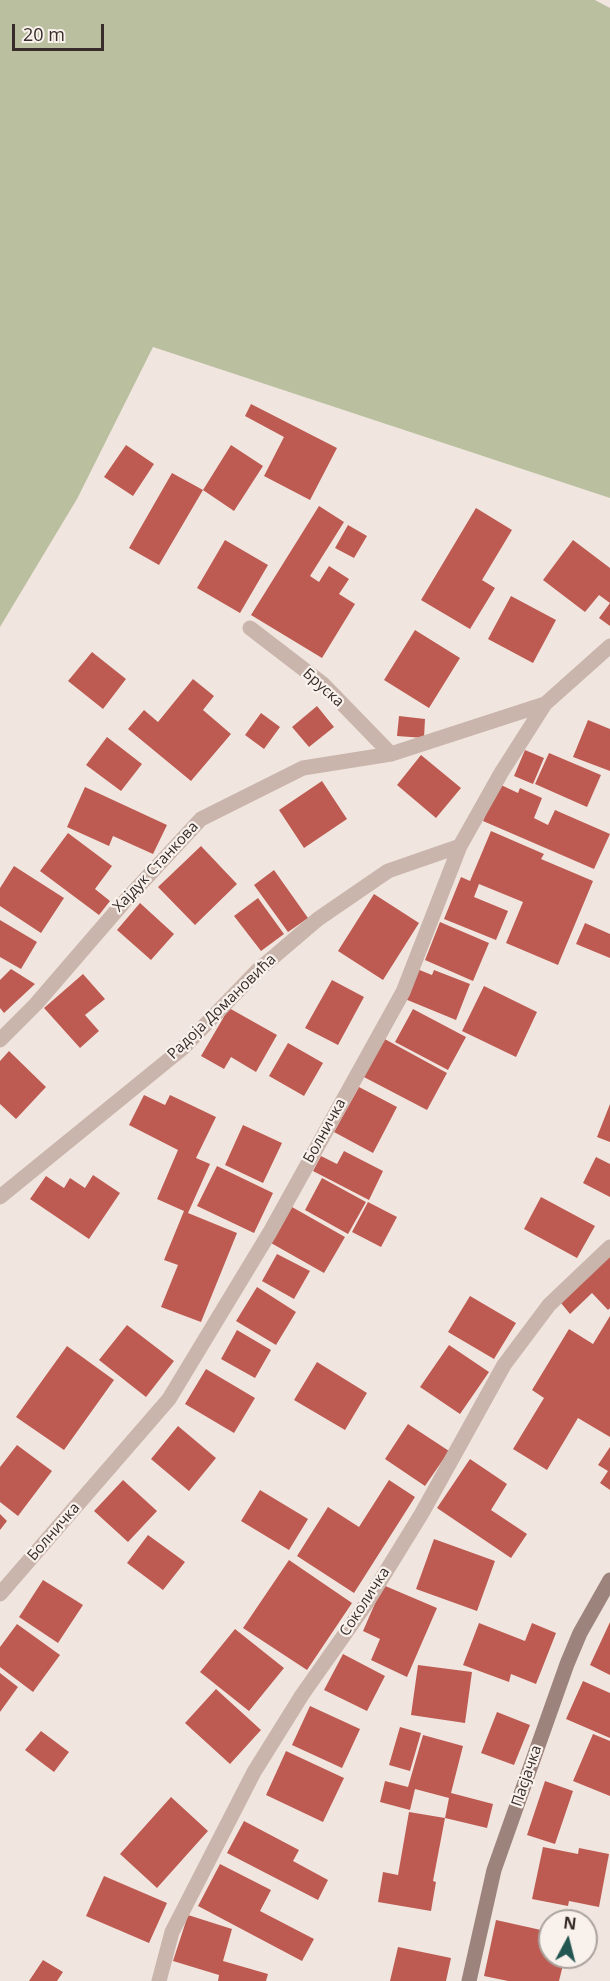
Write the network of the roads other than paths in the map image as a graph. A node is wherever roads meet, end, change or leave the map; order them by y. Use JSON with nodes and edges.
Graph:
{"nodes":[{"id":1,"x":250,"y":628,"type":"dead end"},
{"id":2,"x":610,"y":646,"type":"edge"},
{"id":3,"x":545,"y":704,"type":"junction"},
{"id":4,"x":391,"y":754,"type":"junction"},
{"id":5,"x":460,"y":846,"type":"junction"},
{"id":6,"x":0,"y":1040,"type":"edge"},
{"id":7,"x":0,"y":1197,"type":"edge"},
{"id":8,"x":610,"y":1247,"type":"edge"},
{"id":9,"x":610,"y":1581,"type":"edge"},
{"id":10,"x":0,"y":1594,"type":"edge"},
{"id":11,"x":159,"y":1981,"type":"edge"},
{"id":12,"x":469,"y":1981,"type":"edge"}],
"edges":[{"from":1,"to":4,"type":"street","name":"Бруска"},
{"from":2,"to":3,"type":"street","name":"Болничка"},
{"from":3,"to":4,"type":"street","name":"Хајдук Станкова"},
{"from":3,"to":5,"type":"street","name":"Болничка"},
{"from":4,"to":6,"type":"street","name":"Хајдук Станкова"},
{"from":5,"to":7,"type":"street","name":"Радоја Домановића"},
{"from":5,"to":10,"type":"street","name":"Болничка"},
{"from":8,"to":11,"type":"street","name":"Соколичка"},
{"from":9,"to":12,"type":"main road","name":"Пасјачка"}]}
